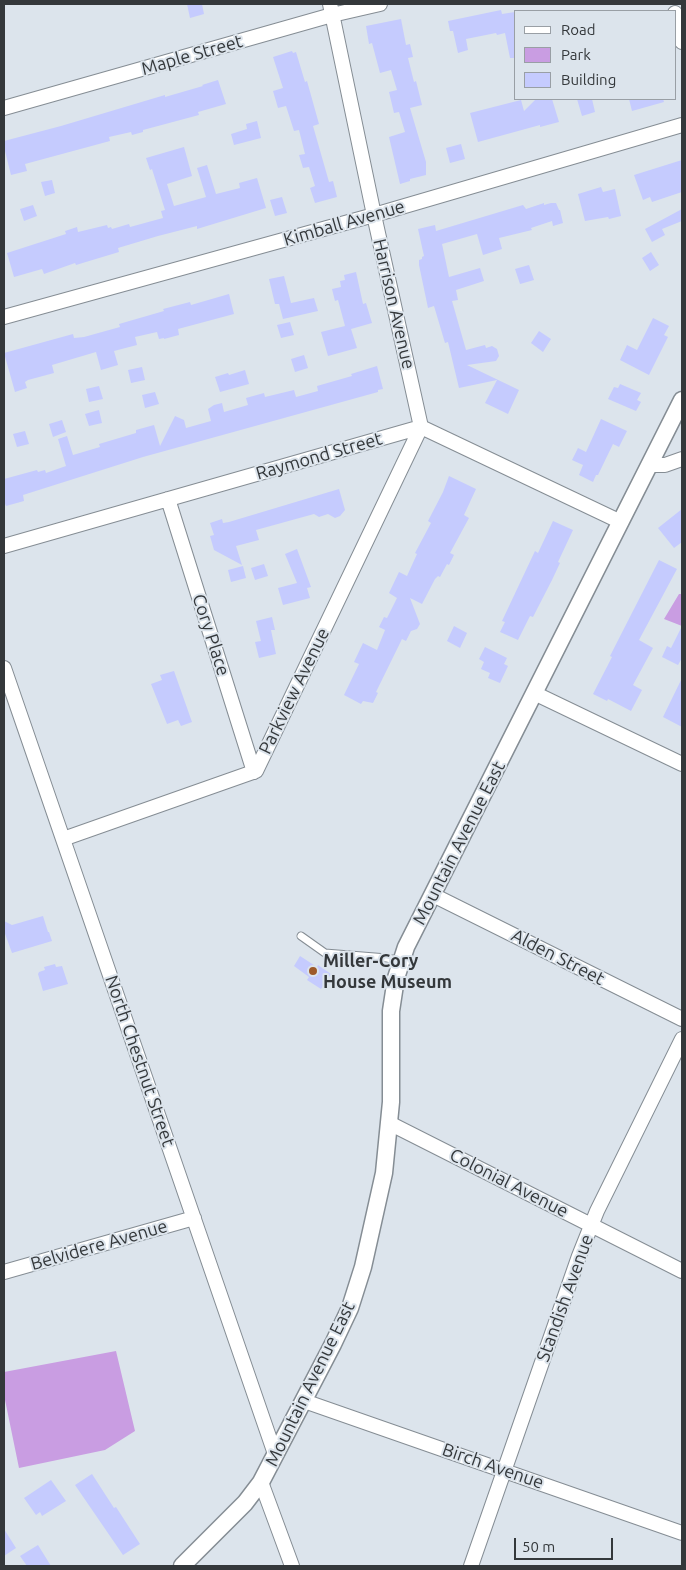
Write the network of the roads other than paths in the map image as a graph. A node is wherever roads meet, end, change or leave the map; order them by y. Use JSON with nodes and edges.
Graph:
{"nodes":[{"id":1,"x":380,"y":4,"type":"edge"},
{"id":2,"x":331,"y":9,"type":"edge"},
{"id":3,"x":676,"y":20,"type":"edge"},
{"id":4,"x":682,"y":42,"type":"edge"},
{"id":5,"x":4,"y":108,"type":"edge"},
{"id":6,"x":682,"y":125,"type":"edge"},
{"id":7,"x":374,"y":215,"type":"junction"},
{"id":8,"x":4,"y":317,"type":"edge"},
{"id":9,"x":682,"y":400,"type":"edge"},
{"id":10,"x":421,"y":427,"type":"junction"},
{"id":11,"x":682,"y":459,"type":"edge"},
{"id":12,"x":649,"y":465,"type":"junction"},
{"id":13,"x":168,"y":499,"type":"junction"},
{"id":14,"x":621,"y":522,"type":"junction"},
{"id":15,"x":4,"y":546,"type":"edge"},
{"id":16,"x":4,"y":668,"type":"edge"},
{"id":17,"x":534,"y":693,"type":"junction"},
{"id":18,"x":8,"y":696,"type":"edge"},
{"id":19,"x":682,"y":764,"type":"edge"},
{"id":20,"x":254,"y":772,"type":"junction"},
{"id":21,"x":64,"y":839,"type":"junction"},
{"id":22,"x":433,"y":894,"type":"junction"},
{"id":23,"x":301,"y":936,"type":"dead end"},
{"id":24,"x":402,"y":961,"type":"junction"},
{"id":25,"x":682,"y":1019,"type":"edge"},
{"id":26,"x":682,"y":1039,"type":"edge"},
{"id":27,"x":389,"y":1123,"type":"junction"},
{"id":28,"x":194,"y":1218,"type":"junction"},
{"id":29,"x":592,"y":1225,"type":"junction"},
{"id":30,"x":682,"y":1271,"type":"edge"},
{"id":31,"x":4,"y":1272,"type":"edge"},
{"id":32,"x":304,"y":1401,"type":"junction"},
{"id":33,"x":275,"y":1454,"type":"junction"},
{"id":34,"x":504,"y":1470,"type":"junction"},
{"id":35,"x":261,"y":1482,"type":"junction"},
{"id":36,"x":682,"y":1533,"type":"edge"},
{"id":37,"x":182,"y":1566,"type":"edge"},
{"id":38,"x":292,"y":1566,"type":"edge"},
{"id":39,"x":471,"y":1566,"type":"edge"}],
"edges":[{"from":1,"to":2,"type":"street","name":"Maple Street"},
{"from":2,"to":5,"type":"street","name":"Maple Street"},
{"from":2,"to":7,"type":"street","name":"Harrison Avenue"},
{"from":3,"to":4,"type":"street"},
{"from":6,"to":7,"type":"street","name":"Kimball Avenue"},
{"from":7,"to":8,"type":"street","name":"Kimball Avenue"},
{"from":7,"to":10,"type":"street","name":"Harrison Avenue"},
{"from":9,"to":12,"type":"street","name":"Mountain Avenue East"},
{"from":10,"to":13,"type":"street","name":"Raymond Street"},
{"from":10,"to":14,"type":"street"},
{"from":10,"to":20,"type":"street","name":"Parkview Avenue"},
{"from":11,"to":12,"type":"street"},
{"from":12,"to":14,"type":"street","name":"Mountain Avenue East"},
{"from":13,"to":15,"type":"street","name":"Raymond Street"},
{"from":13,"to":20,"type":"street","name":"Cory Place"},
{"from":14,"to":17,"type":"street","name":"Mountain Avenue East"},
{"from":16,"to":18,"type":"street","name":"North Chestnut Street"},
{"from":17,"to":19,"type":"street"},
{"from":17,"to":22,"type":"street","name":"Mountain Avenue East"},
{"from":18,"to":21,"type":"street","name":"North Chestnut Street"},
{"from":20,"to":21,"type":"street","name":"Parkview Avenue"},
{"from":21,"to":28,"type":"street","name":"North Chestnut Street"},
{"from":22,"to":24,"type":"street","name":"Mountain Avenue East"},
{"from":22,"to":25,"type":"street","name":"Alden Street"},
{"from":23,"to":24,"type":"lane"},
{"from":24,"to":27,"type":"street","name":"Mountain Avenue East"},
{"from":26,"to":29,"type":"street","name":"Standish Avenue"},
{"from":27,"to":29,"type":"street","name":"Colonial Avenue"},
{"from":27,"to":32,"type":"street","name":"Mountain Avenue East"},
{"from":28,"to":31,"type":"street","name":"Belvidere Avenue"},
{"from":28,"to":33,"type":"street","name":"North Chestnut Street"},
{"from":29,"to":30,"type":"street","name":"Colonial Avenue"},
{"from":29,"to":34,"type":"street","name":"Standish Avenue"},
{"from":32,"to":33,"type":"street","name":"Mountain Avenue East"},
{"from":32,"to":34,"type":"street","name":"Birch Avenue"},
{"from":33,"to":35,"type":"street","name":"Mountain Avenue East"},
{"from":34,"to":36,"type":"street","name":"Birch Avenue"},
{"from":34,"to":39,"type":"street","name":"Standish Avenue"},
{"from":35,"to":37,"type":"street","name":"Mountain Avenue East"},
{"from":35,"to":38,"type":"street"}]}
